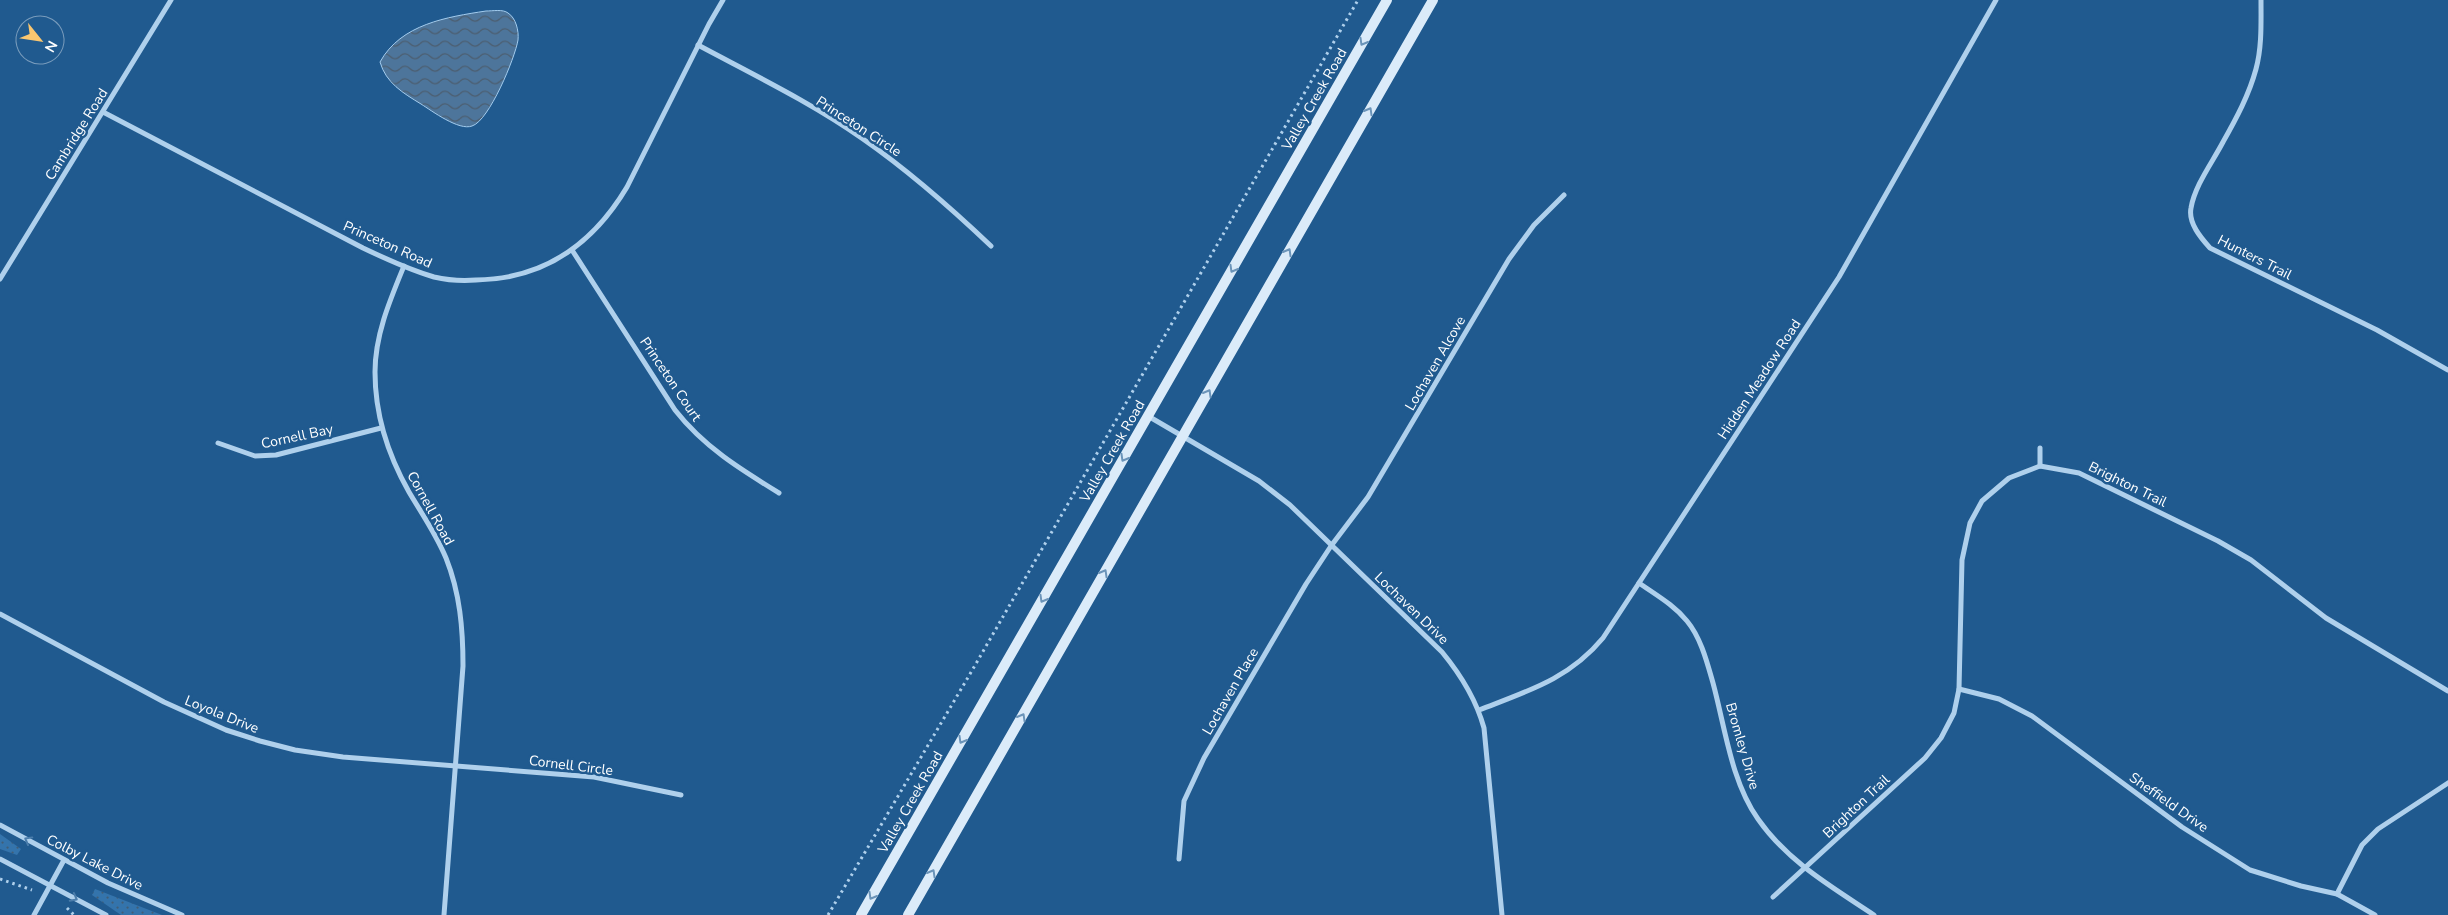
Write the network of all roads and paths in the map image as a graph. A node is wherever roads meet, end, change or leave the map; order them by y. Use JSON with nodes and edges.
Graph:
{"nodes":[{"id":1,"x":171,"y":0,"type":"edge"},
{"id":2,"x":723,"y":0,"type":"edge"},
{"id":3,"x":1358,"y":0,"type":"edge"},
{"id":4,"x":1387,"y":0,"type":"edge"},
{"id":5,"x":1433,"y":0,"type":"edge"},
{"id":6,"x":1996,"y":0,"type":"edge"},
{"id":7,"x":2261,"y":0,"type":"edge"},
{"id":8,"x":698,"y":45,"type":"junction"},
{"id":9,"x":103,"y":112,"type":"junction"},
{"id":10,"x":1564,"y":195,"type":"dead end"},
{"id":11,"x":991,"y":246,"type":"dead end"},
{"id":12,"x":572,"y":250,"type":"junction"},
{"id":13,"x":404,"y":266,"type":"junction"},
{"id":14,"x":0,"y":278,"type":"edge"},
{"id":15,"x":2448,"y":370,"type":"edge"},
{"id":16,"x":1148,"y":416,"type":"junction"},
{"id":17,"x":381,"y":428,"type":"junction"},
{"id":18,"x":1183,"y":436,"type":"junction"},
{"id":19,"x":218,"y":443,"type":"dead end"},
{"id":20,"x":2040,"y":448,"type":"dead end"},
{"id":21,"x":2040,"y":466,"type":"junction"},
{"id":22,"x":779,"y":493,"type":"dead end"},
{"id":23,"x":1331,"y":546,"type":"junction"},
{"id":24,"x":1639,"y":583,"type":"junction"},
{"id":25,"x":0,"y":614,"type":"edge"},
{"id":26,"x":1960,"y":689,"type":"junction"},
{"id":27,"x":2448,"y":691,"type":"edge"},
{"id":28,"x":1479,"y":710,"type":"junction"},
{"id":29,"x":456,"y":766,"type":"junction"},
{"id":30,"x":2448,"y":783,"type":"edge"},
{"id":31,"x":681,"y":795,"type":"dead end"},
{"id":32,"x":0,"y":825,"type":"edge"},
{"id":33,"x":0,"y":859,"type":"edge"},
{"id":34,"x":1180,"y":859,"type":"dead end"},
{"id":35,"x":64,"y":860,"type":"junction"},
{"id":36,"x":1804,"y":869,"type":"junction"},
{"id":37,"x":0,"y":879,"type":"edge"},
{"id":38,"x":50,"y":886,"type":"junction"},
{"id":39,"x":23,"y":888,"type":"dead end"},
{"id":40,"x":2337,"y":894,"type":"junction"},
{"id":41,"x":1773,"y":897,"type":"dead end"},
{"id":42,"x":34,"y":915,"type":"edge"},
{"id":43,"x":106,"y":915,"type":"edge"},
{"id":44,"x":182,"y":915,"type":"edge"},
{"id":45,"x":444,"y":915,"type":"edge"},
{"id":46,"x":828,"y":915,"type":"edge"},
{"id":47,"x":861,"y":915,"type":"edge"},
{"id":48,"x":908,"y":915,"type":"edge"},
{"id":49,"x":1502,"y":915,"type":"edge"},
{"id":50,"x":1874,"y":915,"type":"edge"},
{"id":51,"x":2375,"y":915,"type":"edge"}],
"edges":[{"from":1,"to":9,"type":"street","name":"Cambridge Road"},
{"from":2,"to":8,"type":"street","name":"Princeton Road"},
{"from":3,"to":46,"type":"path"},
{"from":4,"to":16,"type":"main road","name":"Valley Creek Road","one_way":true},
{"from":18,"to":5,"type":"main road","one_way":true},
{"from":6,"to":24,"type":"street","name":"Hidden Meadow Road"},
{"from":7,"to":15,"type":"street","name":"Hunters Trail"},
{"from":8,"to":11,"type":"street","name":"Princeton Circle"},
{"from":8,"to":12,"type":"street","name":"Princeton Road"},
{"from":9,"to":13,"type":"street","name":"Princeton Road"},
{"from":9,"to":14,"type":"street","name":"Cambridge Road"},
{"from":10,"to":23,"type":"street","name":"Lochaven Alcove"},
{"from":12,"to":13,"type":"street","name":"Princeton Road"},
{"from":12,"to":22,"type":"street","name":"Princeton Court"},
{"from":13,"to":17,"type":"street","name":"Cornell Road"},
{"from":16,"to":18,"type":"street","name":"Lochaven Drive"},
{"from":16,"to":47,"type":"main road","name":"Valley Creek Road","one_way":true},
{"from":17,"to":19,"type":"street","name":"Cornell Bay"},
{"from":17,"to":29,"type":"street","name":"Cornell Road"},
{"from":18,"to":23,"type":"street","name":"Lochaven Drive"},
{"from":48,"to":18,"type":"main road","one_way":true},
{"from":20,"to":21,"type":"street"},
{"from":21,"to":26,"type":"street","name":"Brighton Trail"},
{"from":21,"to":27,"type":"street","name":"Brighton Trail"},
{"from":23,"to":28,"type":"street","name":"Lochaven Drive"},
{"from":23,"to":34,"type":"street","name":"Lochaven Place"},
{"from":24,"to":28,"type":"street","name":"Hidden Meadow Road"},
{"from":24,"to":36,"type":"street","name":"Bromley Drive"},
{"from":25,"to":29,"type":"street","name":"Loyola Drive"},
{"from":26,"to":36,"type":"street","name":"Brighton Trail"},
{"from":26,"to":40,"type":"street","name":"Sheffield Drive"},
{"from":28,"to":49,"type":"street","name":"Lochaven Drive"},
{"from":29,"to":31,"type":"street","name":"Cornell Circle"},
{"from":29,"to":45,"type":"street","name":"Cornell Road"},
{"from":30,"to":40,"type":"street"},
{"from":35,"to":32,"type":"street","name":"Colby Lake Drive","one_way":true},
{"from":33,"to":38,"type":"street"},
{"from":35,"to":38,"type":"street"},
{"from":35,"to":44,"type":"street","name":"Colby Lake Drive"},
{"from":36,"to":41,"type":"street","name":"Brighton Trail"},
{"from":36,"to":50,"type":"street","name":"Bromley Drive"},
{"from":37,"to":39,"type":"path"},
{"from":38,"to":42,"type":"street"},
{"from":38,"to":43,"type":"street","one_way":true},
{"from":40,"to":51,"type":"street","name":"Sheffield Drive"}]}
